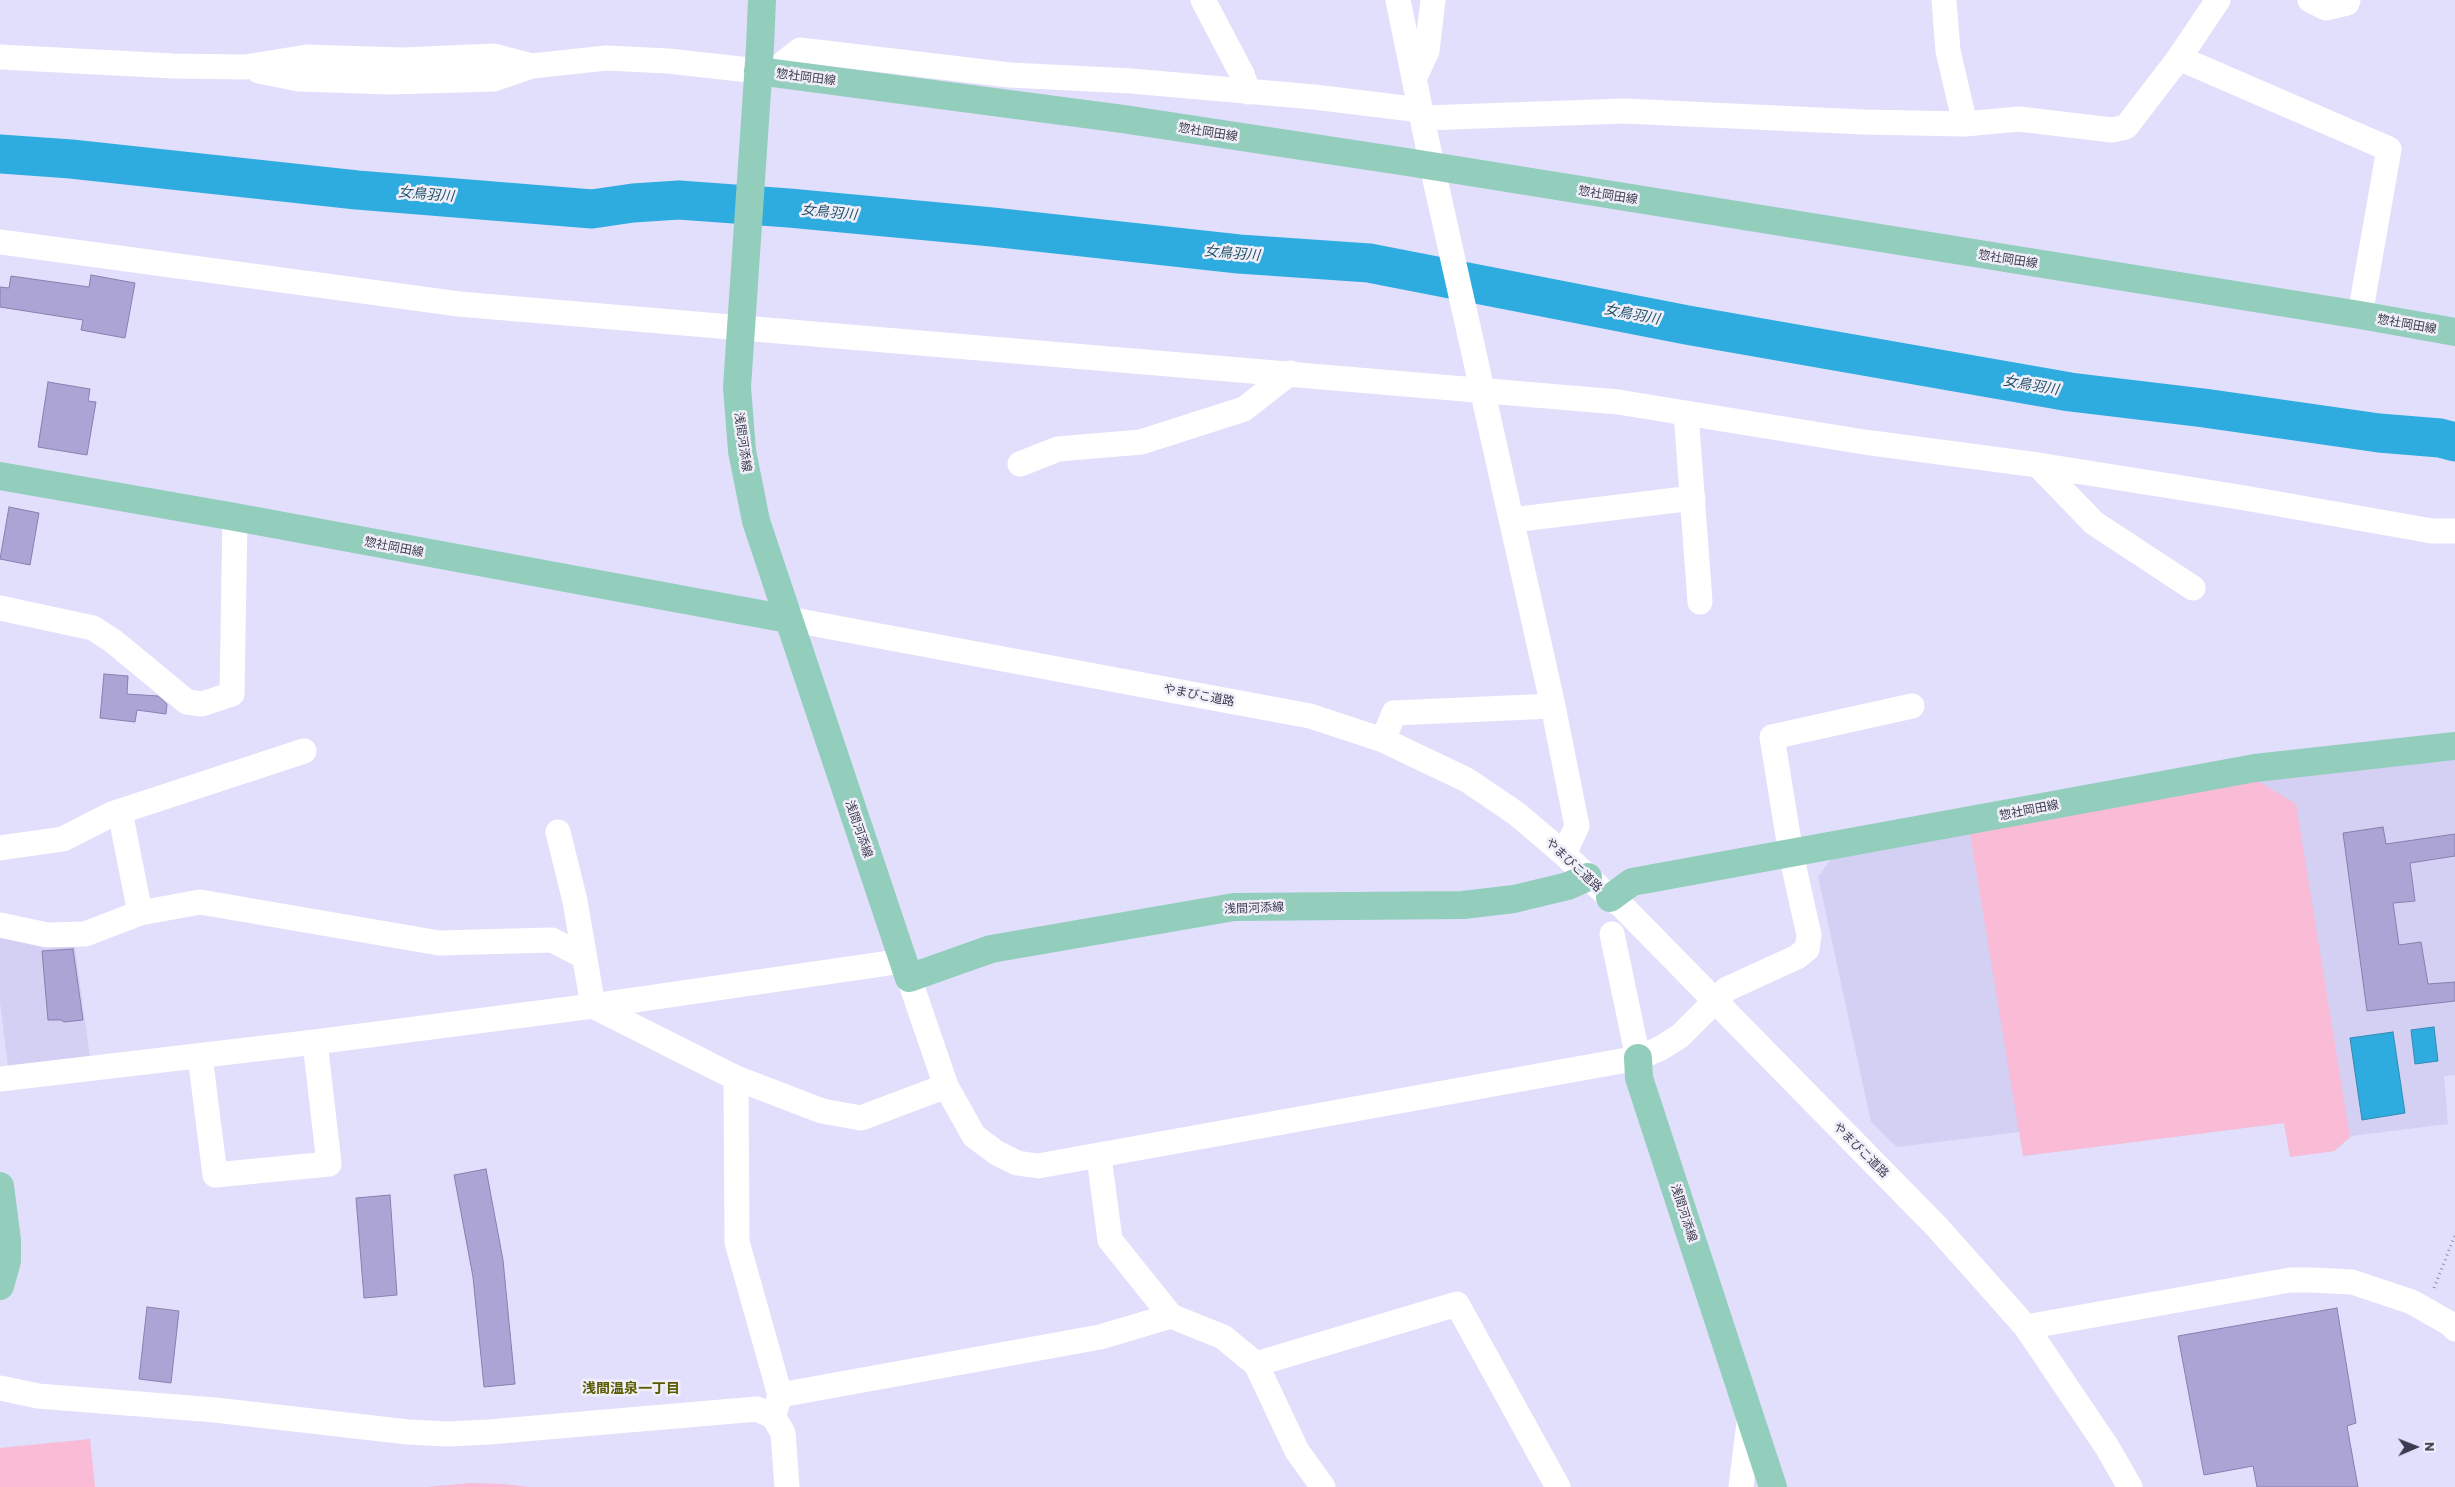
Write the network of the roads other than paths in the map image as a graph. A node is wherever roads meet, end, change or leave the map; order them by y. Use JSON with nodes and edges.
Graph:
{"nodes":[{"id":1,"x":762,"y":0,"type":"edge"},
{"id":2,"x":1203,"y":0,"type":"edge"},
{"id":3,"x":1398,"y":0,"type":"edge"},
{"id":4,"x":1433,"y":0,"type":"edge"},
{"id":5,"x":1944,"y":0,"type":"edge"},
{"id":6,"x":2218,"y":0,"type":"edge"},
{"id":7,"x":2310,"y":0,"type":"edge"},
{"id":8,"x":2348,"y":0,"type":"edge"},
{"id":9,"x":0,"y":57,"type":"edge"},
{"id":10,"x":2179,"y":58,"type":"junction"},
{"id":11,"x":765,"y":71,"type":"junction"},
{"id":12,"x":1414,"y":79,"type":"junction"},
{"id":13,"x":1248,"y":92,"type":"junction"},
{"id":14,"x":1422,"y":114,"type":"junction"},
{"id":15,"x":1965,"y":124,"type":"junction"},
{"id":16,"x":1432,"y":166,"type":"junction"},
{"id":17,"x":0,"y":242,"type":"edge"},
{"id":18,"x":2360,"y":315,"type":"junction"},
{"id":19,"x":740,"y":320,"type":"junction"},
{"id":20,"x":2455,"y":332,"type":"edge"},
{"id":21,"x":1290,"y":373,"type":"junction"},
{"id":22,"x":1482,"y":383,"type":"junction"},
{"id":23,"x":1686,"y":413,"type":"junction"},
{"id":24,"x":1020,"y":464,"type":"dead end"},
{"id":25,"x":2038,"y":465,"type":"junction"},
{"id":26,"x":0,"y":476,"type":"edge"},
{"id":27,"x":1693,"y":498,"type":"junction"},
{"id":28,"x":235,"y":517,"type":"junction"},
{"id":29,"x":1512,"y":520,"type":"junction"},
{"id":30,"x":2455,"y":531,"type":"edge"},
{"id":31,"x":2193,"y":588,"type":"dead end"},
{"id":32,"x":1700,"y":602,"type":"dead end"},
{"id":33,"x":0,"y":608,"type":"edge"},
{"id":34,"x":788,"y":619,"type":"junction"},
{"id":35,"x":1553,"y":706,"type":"junction"},
{"id":36,"x":1912,"y":706,"type":"dead end"},
{"id":37,"x":1383,"y":740,"type":"junction"},
{"id":38,"x":2455,"y":746,"type":"edge"},
{"id":39,"x":304,"y":751,"type":"dead end"},
{"id":40,"x":120,"y":812,"type":"junction"},
{"id":41,"x":558,"y":832,"type":"dead end"},
{"id":42,"x":0,"y":848,"type":"edge"},
{"id":43,"x":1564,"y":854,"type":"junction"},
{"id":44,"x":1791,"y":854,"type":"junction"},
{"id":45,"x":1588,"y":877,"type":"junction"},
{"id":46,"x":1610,"y":898,"type":"junction"},
{"id":47,"x":140,"y":912,"type":"junction"},
{"id":48,"x":0,"y":925,"type":"edge"},
{"id":49,"x":1612,"y":934,"type":"dead end"},
{"id":50,"x":583,"y":956,"type":"junction"},
{"id":51,"x":906,"y":969,"type":"junction"},
{"id":52,"x":1715,"y":1002,"type":"junction"},
{"id":53,"x":593,"y":1006,"type":"junction"},
{"id":54,"x":315,"y":1042,"type":"junction"},
{"id":55,"x":200,"y":1056,"type":"junction"},
{"id":56,"x":1638,"y":1058,"type":"junction"},
{"id":57,"x":736,"y":1078,"type":"junction"},
{"id":58,"x":0,"y":1079,"type":"edge"},
{"id":59,"x":946,"y":1086,"type":"junction"},
{"id":60,"x":1099,"y":1157,"type":"junction"},
{"id":61,"x":0,"y":1186,"type":"edge"},
{"id":62,"x":0,"y":1286,"type":"edge"},
{"id":63,"x":1171,"y":1316,"type":"junction"},
{"id":64,"x":2026,"y":1327,"type":"junction"},
{"id":65,"x":2455,"y":1329,"type":"edge"},
{"id":66,"x":1256,"y":1364,"type":"junction"},
{"id":67,"x":0,"y":1388,"type":"edge"},
{"id":68,"x":777,"y":1406,"type":"junction"},
{"id":69,"x":1750,"y":1412,"type":"junction"},
{"id":70,"x":787,"y":1487,"type":"edge"},
{"id":71,"x":1323,"y":1487,"type":"edge"},
{"id":72,"x":1558,"y":1487,"type":"edge"},
{"id":73,"x":1741,"y":1487,"type":"edge"},
{"id":74,"x":1773,"y":1487,"type":"edge"},
{"id":75,"x":2130,"y":1487,"type":"edge"}],
"edges":[{"from":1,"to":11,"type":"main road","name":"浅間河添線"},
{"from":2,"to":13,"type":"street"},
{"from":3,"to":12,"type":"street"},
{"from":4,"to":12,"type":"street"},
{"from":5,"to":15,"type":"street"},
{"from":6,"to":10,"type":"street"},
{"from":7,"to":8,"type":"street"},
{"from":9,"to":11,"type":"street"},
{"from":10,"to":15,"type":"street"},
{"from":10,"to":18,"type":"street"},
{"from":11,"to":13,"type":"street"},
{"from":11,"to":16,"type":"main road","name":"惣社岡田線"},
{"from":11,"to":19,"type":"main road","name":"浅間河添線"},
{"from":12,"to":14,"type":"street"},
{"from":13,"to":14,"type":"street"},
{"from":14,"to":15,"type":"street"},
{"from":14,"to":16,"type":"street"},
{"from":16,"to":18,"type":"main road","name":"惣社岡田線"},
{"from":16,"to":22,"type":"street"},
{"from":17,"to":19,"type":"street"},
{"from":18,"to":20,"type":"main road","name":"惣社岡田線"},
{"from":19,"to":21,"type":"street"},
{"from":19,"to":34,"type":"main road","name":"浅間河添線"},
{"from":21,"to":22,"type":"street"},
{"from":21,"to":24,"type":"street"},
{"from":22,"to":23,"type":"street"},
{"from":22,"to":29,"type":"street"},
{"from":23,"to":25,"type":"street"},
{"from":23,"to":27,"type":"street"},
{"from":25,"to":30,"type":"street"},
{"from":25,"to":31,"type":"street"},
{"from":26,"to":28,"type":"main road","name":"惣社岡田線"},
{"from":27,"to":29,"type":"street"},
{"from":27,"to":32,"type":"street"},
{"from":28,"to":33,"type":"street"},
{"from":28,"to":34,"type":"main road","name":"惣社岡田線"},
{"from":29,"to":35,"type":"street"},
{"from":34,"to":37,"type":"street","name":"やまびこ道路"},
{"from":34,"to":51,"type":"main road","name":"浅間河添線"},
{"from":35,"to":37,"type":"street"},
{"from":35,"to":43,"type":"street"},
{"from":36,"to":44,"type":"street"},
{"from":37,"to":43,"type":"street","name":"やまびこ道路"},
{"from":38,"to":44,"type":"main road","name":"惣社岡田線"},
{"from":39,"to":40,"type":"street"},
{"from":40,"to":42,"type":"street"},
{"from":40,"to":47,"type":"street"},
{"from":41,"to":50,"type":"street"},
{"from":43,"to":45,"type":"street","name":"やまびこ道路"},
{"from":44,"to":46,"type":"main road","name":"惣社岡田線"},
{"from":44,"to":52,"type":"street"},
{"from":45,"to":46,"type":"street","name":"やまびこ道路"},
{"from":45,"to":51,"type":"main road","name":"浅間河添線"},
{"from":46,"to":52,"type":"street","name":"やまびこ道路"},
{"from":47,"to":48,"type":"street"},
{"from":47,"to":50,"type":"street"},
{"from":49,"to":56,"type":"street","name":"浅間河添線"},
{"from":50,"to":53,"type":"street"},
{"from":51,"to":53,"type":"street"},
{"from":51,"to":59,"type":"street"},
{"from":52,"to":56,"type":"street"},
{"from":52,"to":64,"type":"street","name":"やまびこ道路"},
{"from":53,"to":54,"type":"street"},
{"from":53,"to":57,"type":"street"},
{"from":54,"to":55,"type":"street"},
{"from":54,"to":55,"type":"street"},
{"from":55,"to":58,"type":"street"},
{"from":56,"to":60,"type":"street"},
{"from":56,"to":69,"type":"main road","name":"浅間河添線"},
{"from":57,"to":59,"type":"street"},
{"from":57,"to":68,"type":"street"},
{"from":59,"to":60,"type":"street"},
{"from":60,"to":63,"type":"street"},
{"from":61,"to":62,"type":"main road"},
{"from":63,"to":66,"type":"street"},
{"from":63,"to":68,"type":"street"},
{"from":64,"to":65,"type":"street"},
{"from":64,"to":75,"type":"street","name":"やまびこ道路"},
{"from":66,"to":71,"type":"street"},
{"from":66,"to":72,"type":"street"},
{"from":67,"to":68,"type":"street"},
{"from":68,"to":70,"type":"street"},
{"from":69,"to":73,"type":"street"},
{"from":69,"to":74,"type":"main road","name":"浅間河添線"}]}
